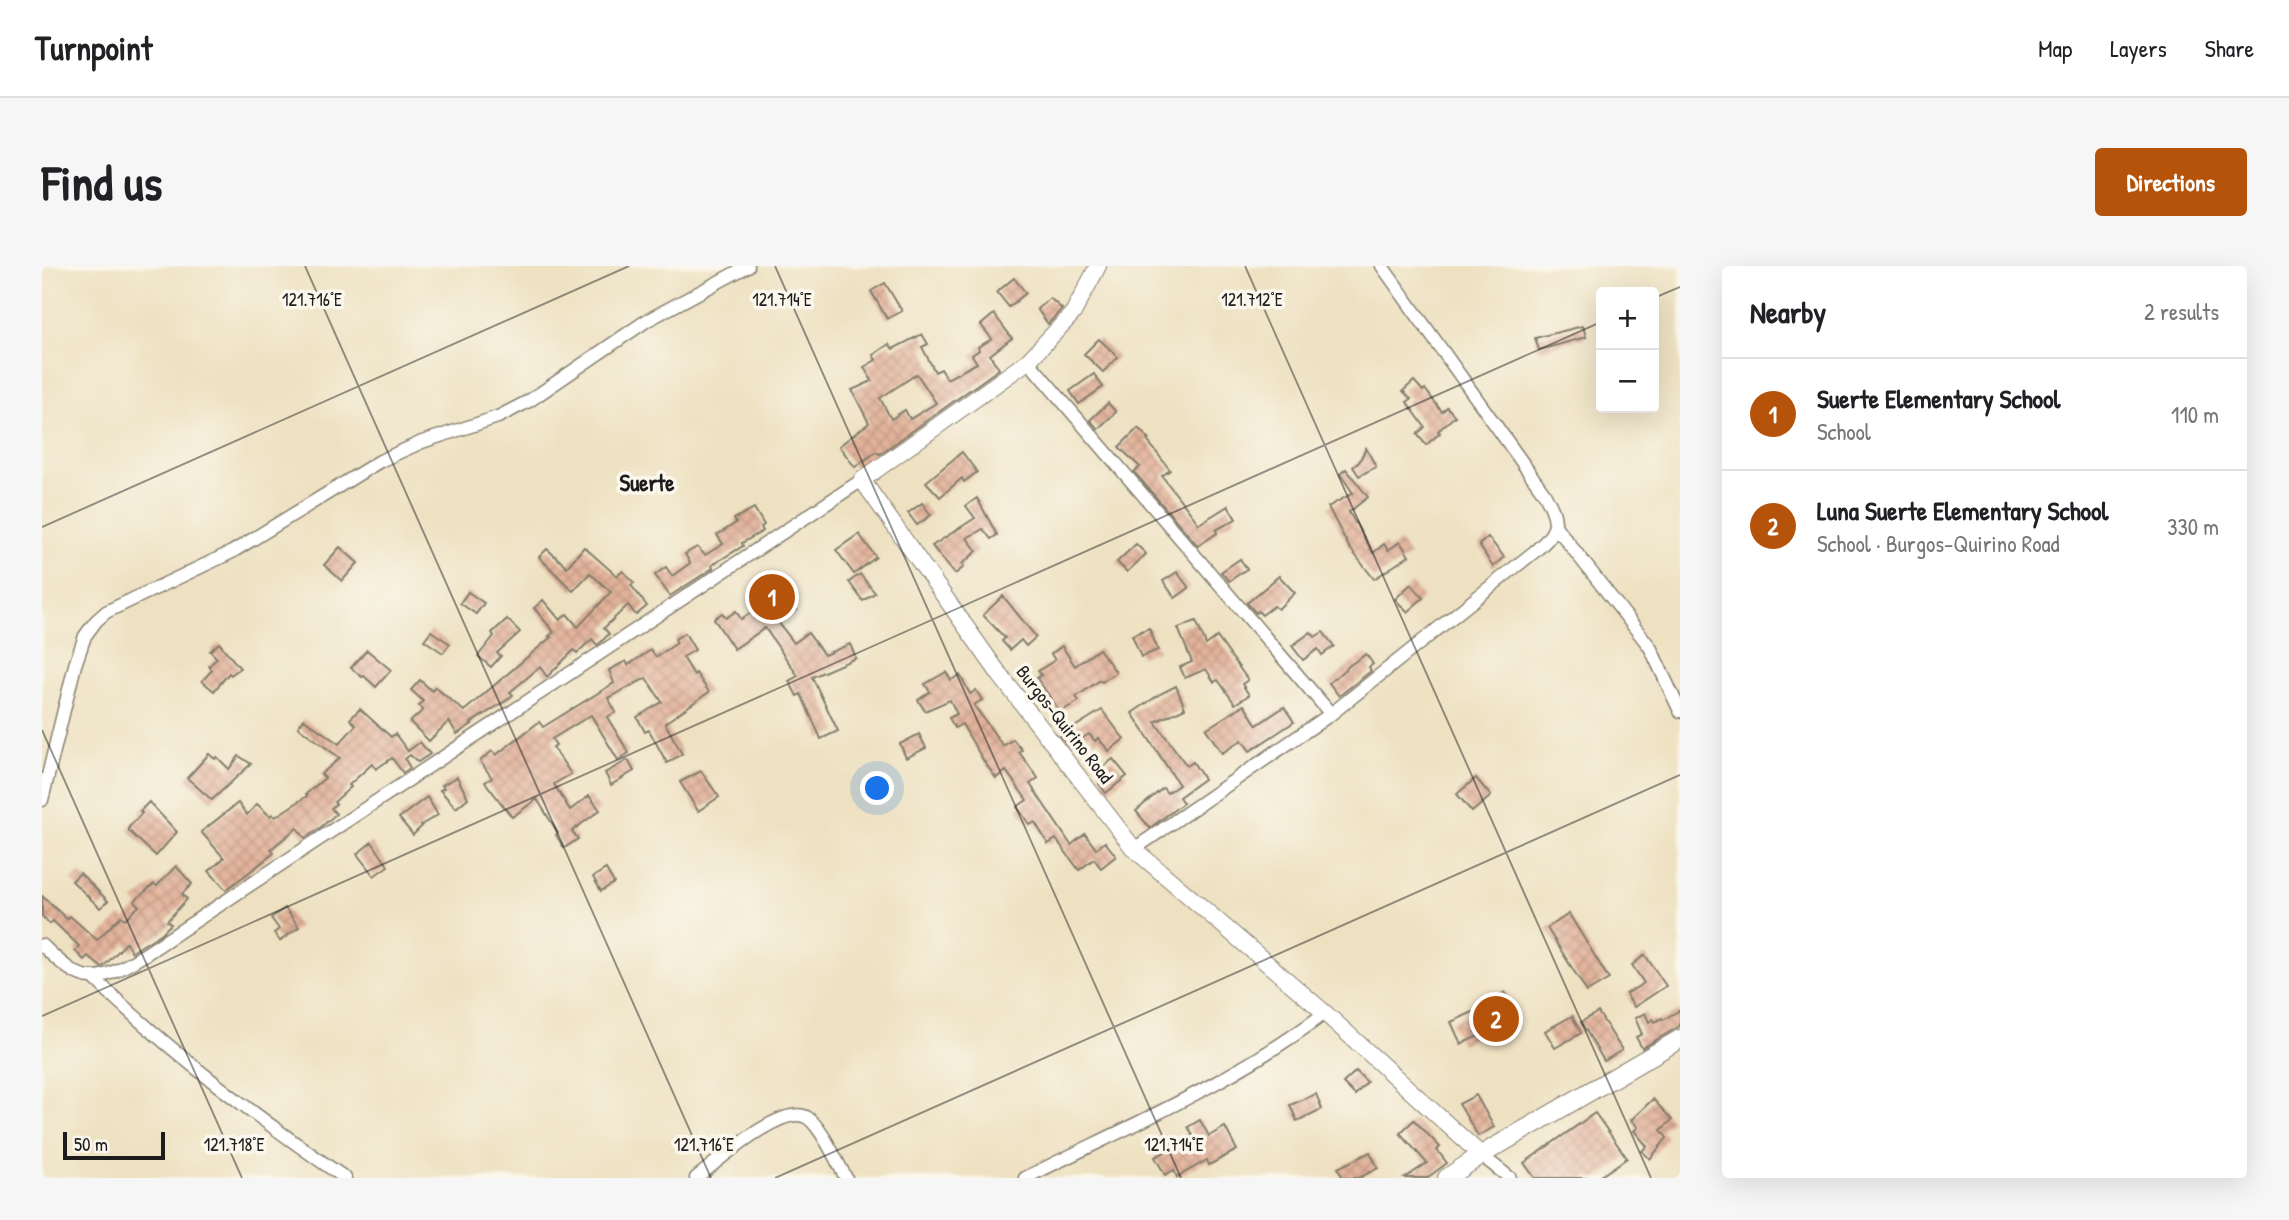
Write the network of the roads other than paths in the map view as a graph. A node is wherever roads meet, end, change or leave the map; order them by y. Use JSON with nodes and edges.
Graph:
{"nodes":[{"id":1,"x":748,"y":266,"type":"edge"},
{"id":2,"x":1098,"y":266,"type":"edge"},
{"id":3,"x":1382,"y":266,"type":"edge"},
{"id":4,"x":1028,"y":361,"type":"junction"},
{"id":5,"x":862,"y":480,"type":"junction"},
{"id":6,"x":1556,"y":527,"type":"junction"},
{"id":7,"x":1680,"y":711,"type":"edge"},
{"id":8,"x":1331,"y":714,"type":"junction"},
{"id":9,"x":42,"y":800,"type":"edge"},
{"id":10,"x":1134,"y":849,"type":"junction"},
{"id":11,"x":42,"y":945,"type":"edge"},
{"id":12,"x":93,"y":977,"type":"junction"},
{"id":13,"x":1325,"y":1013,"type":"junction"},
{"id":14,"x":1680,"y":1040,"type":"edge"},
{"id":15,"x":1481,"y":1155,"type":"junction"},
{"id":16,"x":345,"y":1178,"type":"edge"},
{"id":17,"x":696,"y":1178,"type":"edge"},
{"id":18,"x":846,"y":1178,"type":"edge"},
{"id":19,"x":1025,"y":1178,"type":"edge"},
{"id":20,"x":1447,"y":1178,"type":"edge"},
{"id":21,"x":1510,"y":1178,"type":"edge"}],
"edges":[{"from":1,"to":9,"type":"street"},
{"from":2,"to":4,"type":"street"},
{"from":3,"to":6,"type":"street"},
{"from":4,"to":5,"type":"street"},
{"from":4,"to":8,"type":"street"},
{"from":5,"to":10,"type":"street","name":"Burgos-Quirino Road"},
{"from":5,"to":12,"type":"street"},
{"from":6,"to":7,"type":"street"},
{"from":6,"to":8,"type":"street"},
{"from":8,"to":10,"type":"street"},
{"from":10,"to":13,"type":"street","name":"Burgos-Quirino Road"},
{"from":11,"to":12,"type":"street"},
{"from":12,"to":16,"type":"street"},
{"from":13,"to":15,"type":"street","name":"Burgos-Quirino Road"},
{"from":13,"to":19,"type":"street"},
{"from":14,"to":15,"type":"main road"},
{"from":15,"to":20,"type":"main road"},
{"from":15,"to":21,"type":"street","name":"Burgos-Quirino Road"},
{"from":17,"to":18,"type":"street"}]}
